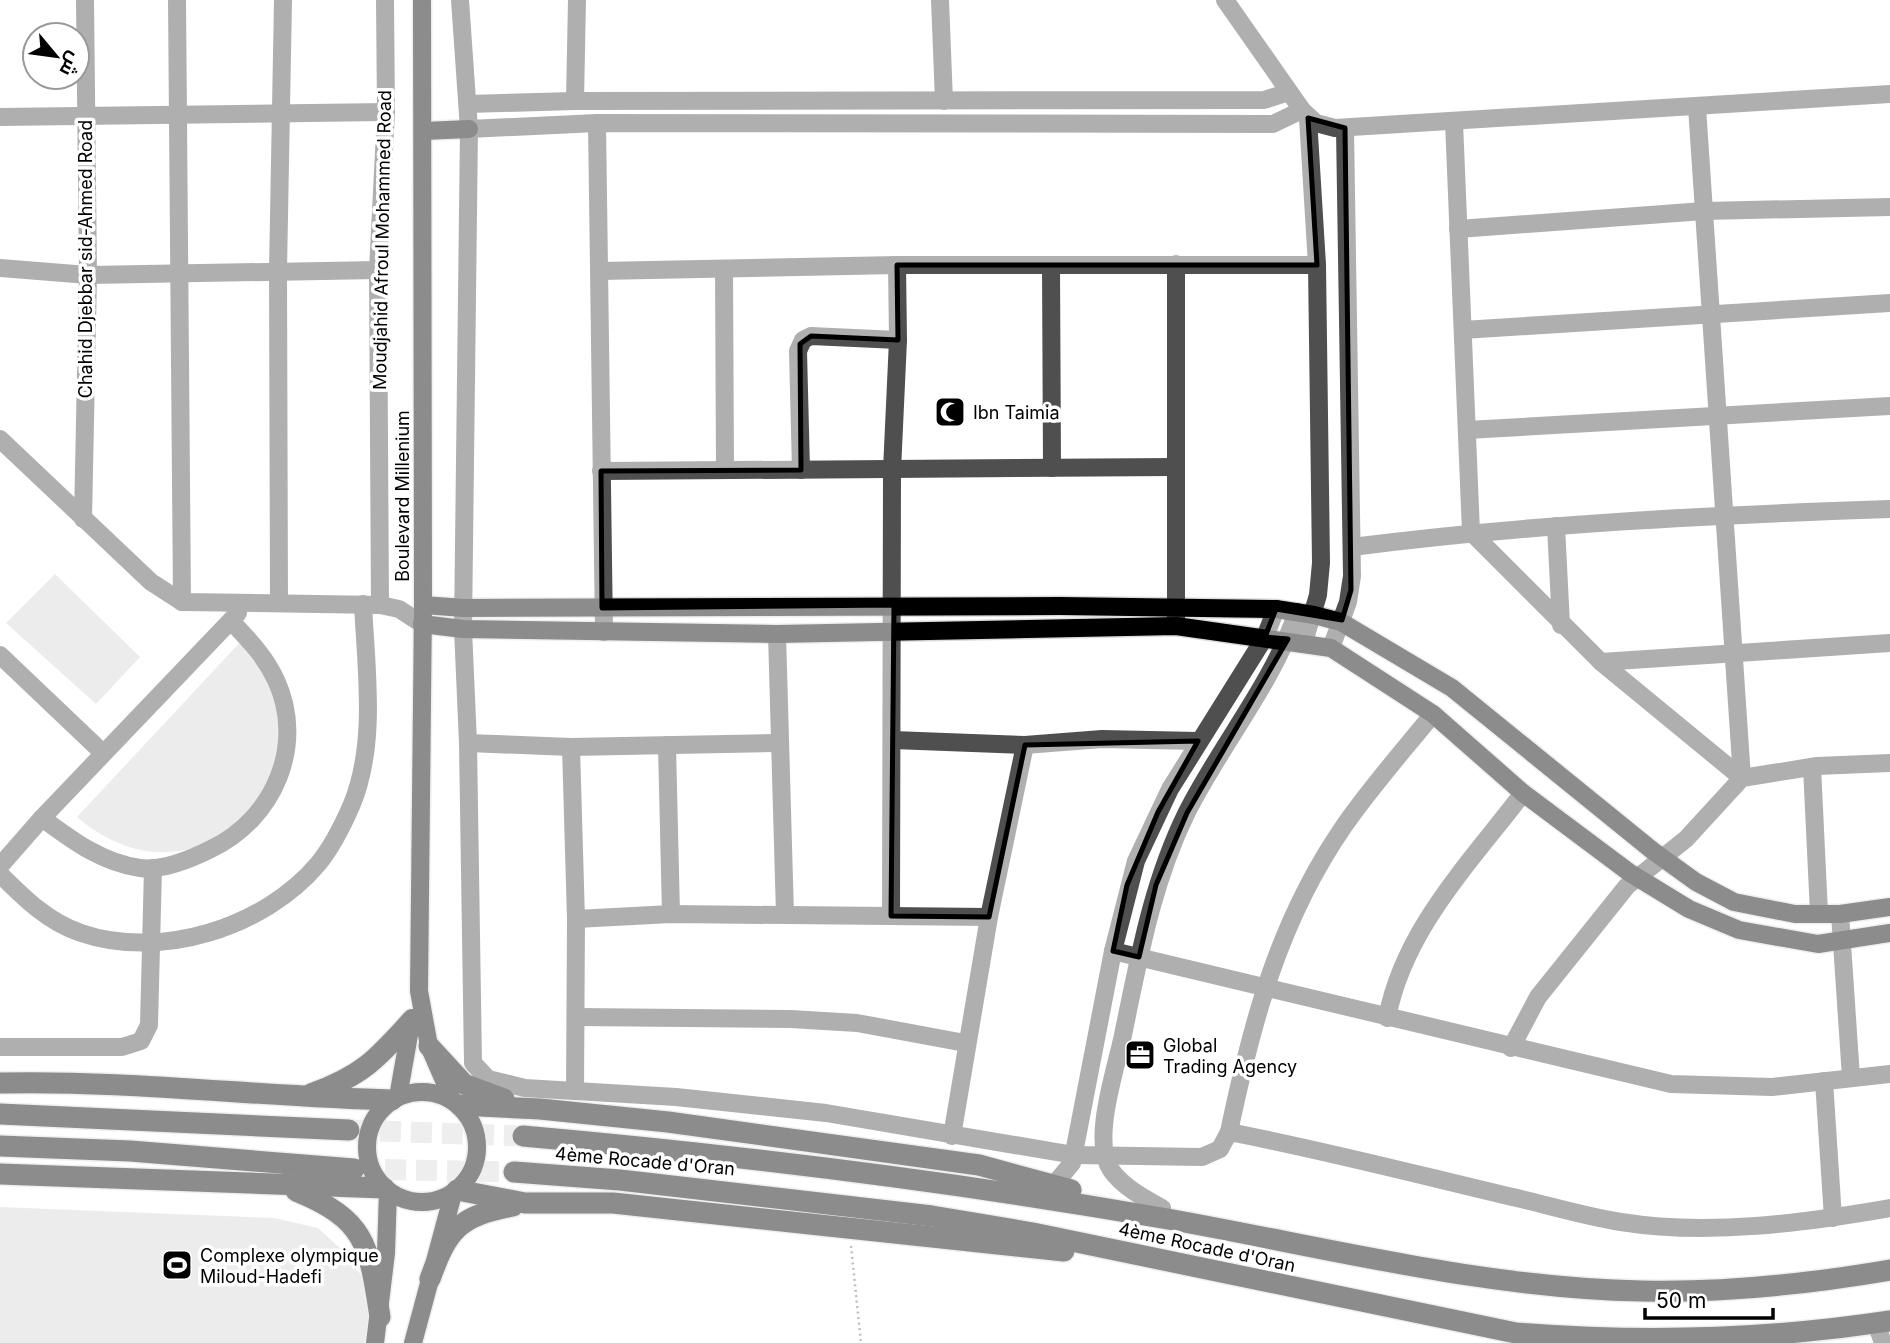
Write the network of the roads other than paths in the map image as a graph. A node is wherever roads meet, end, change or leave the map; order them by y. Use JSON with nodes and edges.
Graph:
{"nodes":[{"id":1,"x":86,"y":0,"type":"edge"},
{"id":2,"x":177,"y":0,"type":"edge"},
{"id":3,"x":282,"y":0,"type":"edge"},
{"id":4,"x":386,"y":0,"type":"edge"},
{"id":5,"x":422,"y":0,"type":"edge"},
{"id":6,"x":460,"y":0,"type":"edge"},
{"id":7,"x":577,"y":0,"type":"edge"},
{"id":8,"x":940,"y":0,"type":"edge"},
{"id":9,"x":1225,"y":0,"type":"edge"},
{"id":10,"x":1289,"y":92,"type":"junction"},
{"id":11,"x":1890,"y":94,"type":"edge"},
{"id":12,"x":575,"y":101,"type":"junction"},
{"id":13,"x":907,"y":101,"type":"junction"},
{"id":14,"x":944,"y":101,"type":"junction"},
{"id":15,"x":468,"y":104,"type":"junction"},
{"id":16,"x":1698,"y":107,"type":"junction"},
{"id":17,"x":279,"y":111,"type":"junction"},
{"id":18,"x":386,"y":112,"type":"junction"},
{"id":19,"x":177,"y":114,"type":"junction"},
{"id":20,"x":1305,"y":114,"type":"junction"},
{"id":21,"x":86,"y":115,"type":"junction"},
{"id":22,"x":0,"y":117,"type":"edge"},
{"id":23,"x":1454,"y":121,"type":"junction"},
{"id":24,"x":597,"y":123,"type":"junction"},
{"id":25,"x":907,"y":125,"type":"junction"},
{"id":26,"x":1345,"y":128,"type":"junction"},
{"id":27,"x":469,"y":129,"type":"junction"},
{"id":28,"x":424,"y":131,"type":"junction"},
{"id":29,"x":1890,"y":206,"type":"edge"},
{"id":30,"x":1704,"y":211,"type":"junction"},
{"id":31,"x":1458,"y":229,"type":"junction"},
{"id":32,"x":1051,"y":264,"type":"junction"},
{"id":33,"x":1176,"y":264,"type":"junction"},
{"id":34,"x":897,"y":265,"type":"junction"},
{"id":35,"x":1317,"y":265,"type":"junction"},
{"id":36,"x":0,"y":268,"type":"edge"},
{"id":37,"x":378,"y":270,"type":"junction"},
{"id":38,"x":724,"y":270,"type":"junction"},
{"id":39,"x":278,"y":271,"type":"junction"},
{"id":40,"x":600,"y":271,"type":"junction"},
{"id":41,"x":181,"y":274,"type":"junction"},
{"id":42,"x":88,"y":275,"type":"junction"},
{"id":43,"x":1890,"y":303,"type":"edge"},
{"id":44,"x":1711,"y":312,"type":"junction"},
{"id":45,"x":1463,"y":330,"type":"junction"},
{"id":46,"x":898,"y":340,"type":"junction"},
{"id":47,"x":1890,"y":406,"type":"edge"},
{"id":48,"x":1718,"y":416,"type":"junction"},
{"id":49,"x":1467,"y":430,"type":"junction"},
{"id":50,"x":0,"y":439,"type":"edge"},
{"id":51,"x":1176,"y":467,"type":"junction"},
{"id":52,"x":1052,"y":468,"type":"junction"},
{"id":53,"x":725,"y":470,"type":"junction"},
{"id":54,"x":801,"y":470,"type":"junction"},
{"id":55,"x":892,"y":470,"type":"junction"},
{"id":56,"x":601,"y":471,"type":"junction"},
{"id":57,"x":1890,"y":509,"type":"edge"},
{"id":58,"x":1725,"y":514,"type":"junction"},
{"id":59,"x":83,"y":519,"type":"junction"},
{"id":60,"x":1556,"y":526,"type":"junction"},
{"id":61,"x":1471,"y":531,"type":"junction"},
{"id":62,"x":1352,"y":547,"type":"junction"},
{"id":63,"x":182,"y":602,"type":"junction"},
{"id":64,"x":248,"y":603,"type":"junction"},
{"id":65,"x":279,"y":603,"type":"junction"},
{"id":66,"x":372,"y":605,"type":"junction"},
{"id":67,"x":423,"y":605,"type":"junction"},
{"id":68,"x":894,"y":605,"type":"junction"},
{"id":69,"x":464,"y":608,"type":"junction"},
{"id":70,"x":602,"y":608,"type":"junction"},
{"id":71,"x":399,"y":609,"type":"junction"},
{"id":72,"x":1276,"y":609,"type":"junction"},
{"id":73,"x":1305,"y":613,"type":"junction"},
{"id":74,"x":1176,"y":617,"type":"junction"},
{"id":75,"x":231,"y":621,"type":"junction"},
{"id":76,"x":1341,"y":622,"type":"junction"},
{"id":77,"x":422,"y":624,"type":"junction"},
{"id":78,"x":1561,"y":625,"type":"junction"},
{"id":79,"x":463,"y":629,"type":"junction"},
{"id":80,"x":894,"y":630,"type":"junction"},
{"id":81,"x":604,"y":632,"type":"junction"},
{"id":82,"x":777,"y":634,"type":"junction"},
{"id":83,"x":1265,"y":636,"type":"junction"},
{"id":84,"x":1296,"y":641,"type":"junction"},
{"id":85,"x":1890,"y":643,"type":"edge"},
{"id":86,"x":1331,"y":648,"type":"junction"},
{"id":87,"x":1734,"y":653,"type":"junction"},
{"id":88,"x":0,"y":655,"type":"edge"},
{"id":89,"x":1601,"y":662,"type":"junction"},
{"id":90,"x":1433,"y":714,"type":"junction"},
{"id":91,"x":893,"y":740,"type":"junction"},
{"id":92,"x":1198,"y":741,"type":"junction"},
{"id":93,"x":468,"y":743,"type":"junction"},
{"id":94,"x":778,"y":743,"type":"junction"},
{"id":95,"x":1025,"y":744,"type":"junction"},
{"id":96,"x":667,"y":745,"type":"junction"},
{"id":97,"x":571,"y":747,"type":"junction"},
{"id":98,"x":103,"y":753,"type":"junction"},
{"id":99,"x":1890,"y":763,"type":"edge"},
{"id":100,"x":1812,"y":767,"type":"junction"},
{"id":101,"x":1742,"y":778,"type":"junction"},
{"id":102,"x":1524,"y":793,"type":"junction"},
{"id":103,"x":42,"y":818,"type":"junction"},
{"id":104,"x":1662,"y":859,"type":"junction"},
{"id":105,"x":0,"y":866,"type":"edge"},
{"id":106,"x":153,"y":868,"type":"junction"},
{"id":107,"x":0,"y":874,"type":"edge"},
{"id":108,"x":1638,"y":877,"type":"junction"},
{"id":109,"x":1890,"y":908,"type":"edge"},
{"id":110,"x":1819,"y":913,"type":"junction"},
{"id":111,"x":671,"y":914,"type":"junction"},
{"id":112,"x":1840,"y":914,"type":"junction"},
{"id":113,"x":785,"y":915,"type":"junction"},
{"id":114,"x":891,"y":916,"type":"junction"},
{"id":115,"x":989,"y":917,"type":"junction"},
{"id":116,"x":576,"y":919,"type":"junction"},
{"id":117,"x":1890,"y":933,"type":"edge"},
{"id":118,"x":149,"y":942,"type":"junction"},
{"id":119,"x":1842,"y":942,"type":"junction"},
{"id":120,"x":1113,"y":951,"type":"junction"},
{"id":121,"x":1139,"y":957,"type":"junction"},
{"id":122,"x":1263,"y":986,"type":"junction"},
{"id":123,"x":419,"y":991,"type":"junction"},
{"id":124,"x":577,"y":1017,"type":"junction"},
{"id":125,"x":1387,"y":1018,"type":"junction"},
{"id":126,"x":412,"y":1020,"type":"junction"},
{"id":127,"x":965,"y":1043,"type":"junction"},
{"id":128,"x":429,"y":1046,"type":"junction"},
{"id":129,"x":0,"y":1047,"type":"edge"},
{"id":130,"x":1511,"y":1048,"type":"junction"},
{"id":131,"x":1890,"y":1073,"type":"edge"},
{"id":132,"x":1851,"y":1077,"type":"junction"},
{"id":133,"x":1824,"y":1081,"type":"junction"},
{"id":134,"x":0,"y":1083,"type":"edge"},
{"id":135,"x":575,"y":1091,"type":"junction"},
{"id":136,"x":299,"y":1098,"type":"junction"},
{"id":137,"x":395,"y":1098,"type":"junction"},
{"id":138,"x":456,"y":1102,"type":"junction"},
{"id":139,"x":540,"y":1109,"type":"junction"},
{"id":140,"x":0,"y":1114,"type":"edge"},
{"id":141,"x":349,"y":1130,"type":"tunnel mouth"},
{"id":142,"x":1229,"y":1132,"type":"junction"},
{"id":143,"x":523,"y":1136,"type":"tunnel mouth"},
{"id":144,"x":951,"y":1136,"type":"junction"},
{"id":145,"x":0,"y":1146,"type":"edge"},
{"id":146,"x":1104,"y":1154,"type":"junction"},
{"id":147,"x":1074,"y":1155,"type":"junction"},
{"id":148,"x":354,"y":1169,"type":"tunnel mouth"},
{"id":149,"x":514,"y":1172,"type":"tunnel mouth"},
{"id":150,"x":0,"y":1174,"type":"edge"},
{"id":151,"x":1053,"y":1186,"type":"junction"},
{"id":152,"x":285,"y":1187,"type":"junction"},
{"id":153,"x":386,"y":1190,"type":"junction"},
{"id":154,"x":455,"y":1192,"type":"junction"},
{"id":155,"x":525,"y":1203,"type":"junction"},
{"id":156,"x":1162,"y":1208,"type":"junction"},
{"id":157,"x":1890,"y":1209,"type":"edge"},
{"id":158,"x":1833,"y":1218,"type":"junction"},
{"id":159,"x":1214,"y":1228,"type":"junction"},
{"id":160,"x":1140,"y":1257,"type":"junction"},
{"id":161,"x":1890,"y":1270,"type":"edge"},
{"id":162,"x":430,"y":1279,"type":"junction"},
{"id":163,"x":380,"y":1317,"type":"junction"},
{"id":164,"x":1883,"y":1329,"type":"edge"},
{"id":165,"x":375,"y":1343,"type":"edge"},
{"id":166,"x":413,"y":1343,"type":"edge"}],
"edges":[{"from":1,"to":21,"type":"street","name":"Chahid Djebbar sid-Ahmed Road"},
{"from":2,"to":19,"type":"street"},
{"from":3,"to":17,"type":"street"},
{"from":4,"to":18,"type":"street","name":"Moudjahid Afroul Mohammed Road"},
{"from":5,"to":28,"type":"main road","name":"Boulevard Millenium"},
{"from":6,"to":15,"type":"street"},
{"from":7,"to":12,"type":"street"},
{"from":8,"to":14,"type":"street"},
{"from":9,"to":10,"type":"street"},
{"from":10,"to":14,"type":"street"},
{"from":10,"to":20,"type":"street"},
{"from":11,"to":16,"type":"street"},
{"from":12,"to":13,"type":"street"},
{"from":12,"to":15,"type":"street"},
{"from":13,"to":14,"type":"street"},
{"from":13,"to":25,"type":"street"},
{"from":15,"to":27,"type":"street"},
{"from":16,"to":23,"type":"street"},
{"from":16,"to":30,"type":"street"},
{"from":17,"to":18,"type":"street"},
{"from":17,"to":19,"type":"street"},
{"from":17,"to":39,"type":"street"},
{"from":18,"to":37,"type":"street","name":"Moudjahid Afroul Mohammed Road"},
{"from":19,"to":21,"type":"street"},
{"from":19,"to":41,"type":"street"},
{"from":20,"to":25,"type":"street"},
{"from":20,"to":26,"type":"street"},
{"from":20,"to":35,"type":"street"},
{"from":21,"to":22,"type":"street"},
{"from":21,"to":42,"type":"street","name":"Chahid Djebbar sid-Ahmed Road"},
{"from":23,"to":26,"type":"street"},
{"from":23,"to":31,"type":"street"},
{"from":24,"to":25,"type":"street"},
{"from":24,"to":27,"type":"street"},
{"from":24,"to":40,"type":"street"},
{"from":26,"to":62,"type":"street"},
{"from":27,"to":28,"type":"main road"},
{"from":27,"to":69,"type":"street"},
{"from":28,"to":67,"type":"main road","name":"Boulevard Millenium"},
{"from":29,"to":30,"type":"street"},
{"from":30,"to":31,"type":"street"},
{"from":30,"to":44,"type":"street"},
{"from":31,"to":45,"type":"street"},
{"from":32,"to":33,"type":"street"},
{"from":32,"to":34,"type":"street"},
{"from":32,"to":52,"type":"street"},
{"from":33,"to":35,"type":"street"},
{"from":33,"to":51,"type":"street"},
{"from":34,"to":38,"type":"street"},
{"from":34,"to":46,"type":"street"},
{"from":35,"to":73,"type":"street"},
{"from":36,"to":42,"type":"street"},
{"from":37,"to":39,"type":"street"},
{"from":37,"to":66,"type":"street","name":"Moudjahid Afroul Mohammed Road"},
{"from":38,"to":40,"type":"street"},
{"from":38,"to":53,"type":"street"},
{"from":39,"to":41,"type":"street"},
{"from":39,"to":65,"type":"street"},
{"from":40,"to":56,"type":"street"},
{"from":41,"to":42,"type":"street"},
{"from":41,"to":63,"type":"street"},
{"from":42,"to":59,"type":"street","name":"Chahid Djebbar sid-Ahmed Road"},
{"from":43,"to":44,"type":"street"},
{"from":44,"to":45,"type":"street"},
{"from":44,"to":48,"type":"street"},
{"from":45,"to":49,"type":"street"},
{"from":46,"to":54,"type":"street"},
{"from":46,"to":55,"type":"street"},
{"from":47,"to":48,"type":"street"},
{"from":48,"to":49,"type":"street"},
{"from":48,"to":58,"type":"street"},
{"from":49,"to":61,"type":"street"},
{"from":50,"to":59,"type":"street"},
{"from":51,"to":52,"type":"street"},
{"from":51,"to":74,"type":"street"},
{"from":52,"to":55,"type":"street"},
{"from":53,"to":54,"type":"street"},
{"from":53,"to":56,"type":"street"},
{"from":54,"to":55,"type":"street"},
{"from":55,"to":68,"type":"street"},
{"from":56,"to":70,"type":"street"},
{"from":57,"to":58,"type":"street"},
{"from":58,"to":60,"type":"street"},
{"from":58,"to":87,"type":"street"},
{"from":59,"to":63,"type":"street"},
{"from":60,"to":61,"type":"street"},
{"from":60,"to":78,"type":"street"},
{"from":61,"to":62,"type":"street"},
{"from":61,"to":78,"type":"street"},
{"from":62,"to":76,"type":"street"},
{"from":63,"to":64,"type":"street"},
{"from":64,"to":65,"type":"street"},
{"from":64,"to":75,"type":"street"},
{"from":65,"to":66,"type":"street"},
{"from":66,"to":71,"type":"street"},
{"from":66,"to":118,"type":"street","name":"Moudjahid Afroul Mohammed Road"},
{"from":67,"to":69,"type":"main road"},
{"from":67,"to":71,"type":"street"},
{"from":67,"to":77,"type":"main road","name":"Boulevard Millenium"},
{"from":68,"to":70,"type":"main road"},
{"from":68,"to":74,"type":"main road"},
{"from":68,"to":80,"type":"street"},
{"from":69,"to":70,"type":"main road"},
{"from":69,"to":79,"type":"street"},
{"from":70,"to":81,"type":"street"},
{"from":71,"to":77,"type":"street"},
{"from":72,"to":73,"type":"main road"},
{"from":72,"to":74,"type":"main road"},
{"from":72,"to":83,"type":"street"},
{"from":73,"to":76,"type":"main road"},
{"from":73,"to":84,"type":"street"},
{"from":74,"to":80,"type":"main road"},
{"from":74,"to":83,"type":"main road"},
{"from":75,"to":98,"type":"street"},
{"from":75,"to":106,"type":"street"},
{"from":76,"to":86,"type":"street"},
{"from":76,"to":104,"type":"main road"},
{"from":77,"to":79,"type":"main road"},
{"from":77,"to":123,"type":"main road","name":"Boulevard Millenium"},
{"from":78,"to":89,"type":"street"},
{"from":79,"to":81,"type":"main road"},
{"from":79,"to":93,"type":"street"},
{"from":80,"to":82,"type":"main road"},
{"from":80,"to":91,"type":"street"},
{"from":81,"to":82,"type":"main road"},
{"from":82,"to":94,"type":"street"},
{"from":83,"to":84,"type":"main road"},
{"from":83,"to":92,"type":"street"},
{"from":84,"to":86,"type":"main road"},
{"from":84,"to":121,"type":"street"},
{"from":85,"to":87,"type":"street"},
{"from":86,"to":90,"type":"main road"},
{"from":87,"to":89,"type":"street"},
{"from":87,"to":101,"type":"street"},
{"from":88,"to":98,"type":"street"},
{"from":89,"to":101,"type":"street"},
{"from":90,"to":102,"type":"main road"},
{"from":90,"to":122,"type":"street"},
{"from":91,"to":95,"type":"street"},
{"from":91,"to":114,"type":"street"},
{"from":92,"to":95,"type":"street"},
{"from":92,"to":120,"type":"street"},
{"from":93,"to":97,"type":"street"},
{"from":93,"to":135,"type":"street"},
{"from":94,"to":96,"type":"street"},
{"from":94,"to":113,"type":"street"},
{"from":95,"to":115,"type":"street"},
{"from":96,"to":97,"type":"street"},
{"from":96,"to":111,"type":"street"},
{"from":97,"to":116,"type":"street"},
{"from":98,"to":103,"type":"street"},
{"from":99,"to":100,"type":"street"},
{"from":100,"to":101,"type":"street"},
{"from":100,"to":110,"type":"street"},
{"from":101,"to":104,"type":"street"},
{"from":102,"to":108,"type":"main road"},
{"from":102,"to":125,"type":"street"},
{"from":103,"to":105,"type":"street"},
{"from":103,"to":106,"type":"street"},
{"from":104,"to":108,"type":"street"},
{"from":104,"to":110,"type":"main road"},
{"from":106,"to":118,"type":"street"},
{"from":107,"to":118,"type":"street","name":"Moudjahid Afroul Mohammed Road"},
{"from":108,"to":119,"type":"main road"},
{"from":108,"to":130,"type":"street"},
{"from":109,"to":112,"type":"main road"},
{"from":110,"to":112,"type":"main road"},
{"from":111,"to":113,"type":"street"},
{"from":111,"to":116,"type":"street"},
{"from":112,"to":119,"type":"street"},
{"from":113,"to":114,"type":"street"},
{"from":114,"to":115,"type":"street"},
{"from":115,"to":127,"type":"street"},
{"from":116,"to":124,"type":"street"},
{"from":117,"to":119,"type":"main road"},
{"from":118,"to":129,"type":"street"},
{"from":119,"to":132,"type":"street"},
{"from":120,"to":121,"type":"street"},
{"from":120,"to":147,"type":"street"},
{"from":121,"to":122,"type":"street"},
{"from":121,"to":146,"type":"street"},
{"from":122,"to":125,"type":"street"},
{"from":122,"to":142,"type":"street"},
{"from":123,"to":126,"type":"main road"},
{"from":123,"to":128,"type":"main road"},
{"from":124,"to":127,"type":"street"},
{"from":124,"to":135,"type":"street"},
{"from":125,"to":130,"type":"street"},
{"from":126,"to":136,"type":"highway"},
{"from":126,"to":137,"type":"main road"},
{"from":127,"to":144,"type":"street"},
{"from":128,"to":138,"type":"main road"},
{"from":128,"to":139,"type":"highway"},
{"from":130,"to":133,"type":"street"},
{"from":131,"to":132,"type":"street"},
{"from":132,"to":133,"type":"street"},
{"from":133,"to":158,"type":"street"},
{"from":134,"to":136,"type":"highway"},
{"from":135,"to":144,"type":"street"},
{"from":136,"to":137,"type":"highway"},
{"from":137,"to":138,"type":"main road"},
{"from":137,"to":153,"type":"main road"},
{"from":138,"to":139,"type":"highway"},
{"from":138,"to":154,"type":"main road"},
{"from":139,"to":151,"type":"highway"},
{"from":140,"to":141,"type":"highway"},
{"from":142,"to":146,"type":"street"},
{"from":142,"to":158,"type":"street"},
{"from":143,"to":159,"type":"highway","name":"4ème Rocade d'Oran"},
{"from":144,"to":147,"type":"street"},
{"from":145,"to":148,"type":"highway"},
{"from":146,"to":147,"type":"street"},
{"from":146,"to":156,"type":"street"},
{"from":147,"to":151,"type":"street"},
{"from":149,"to":160,"type":"highway","name":"4ème Rocade d'Oran"},
{"from":150,"to":152,"type":"highway"},
{"from":151,"to":156,"type":"highway"},
{"from":152,"to":153,"type":"highway"},
{"from":152,"to":163,"type":"highway"},
{"from":153,"to":154,"type":"main road"},
{"from":153,"to":163,"type":"main road"},
{"from":154,"to":155,"type":"highway"},
{"from":154,"to":162,"type":"main road"},
{"from":155,"to":160,"type":"highway"},
{"from":155,"to":162,"type":"highway"},
{"from":156,"to":159,"type":"highway"},
{"from":157,"to":158,"type":"street"},
{"from":159,"to":161,"type":"highway","name":"4ème Rocade d'Oran"},
{"from":160,"to":164,"type":"highway","name":"4ème Rocade d'Oran"},
{"from":162,"to":166,"type":"main road"},
{"from":163,"to":165,"type":"main road"}]}
